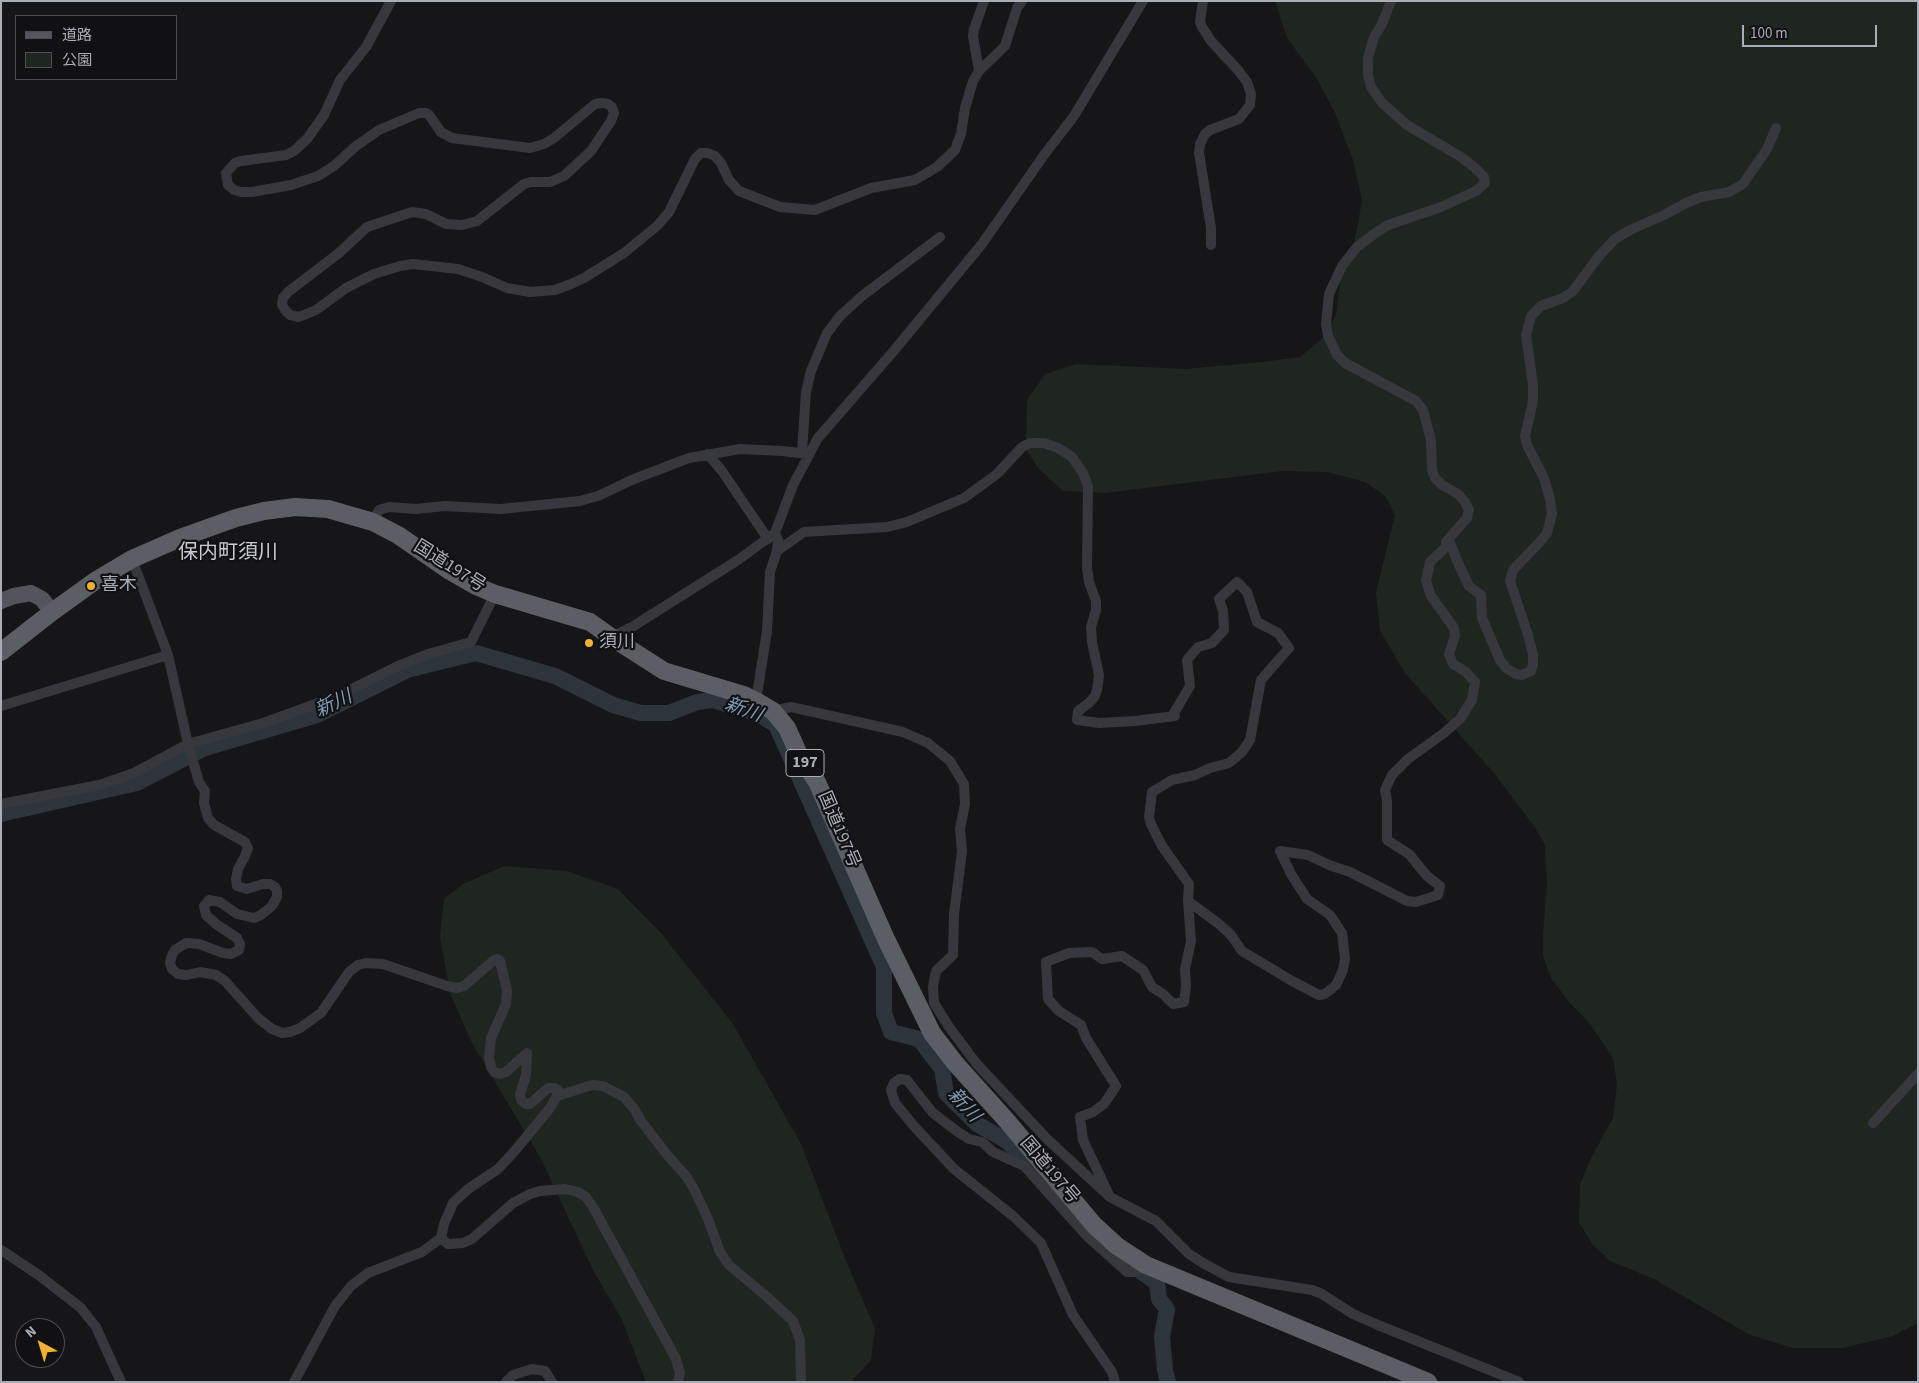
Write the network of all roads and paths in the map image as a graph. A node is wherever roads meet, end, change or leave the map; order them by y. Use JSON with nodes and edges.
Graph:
{"nodes":[{"id":1,"x":391,"y":1,"type":"edge"},
{"id":2,"x":984,"y":1,"type":"edge"},
{"id":3,"x":1022,"y":1,"type":"edge"},
{"id":4,"x":1143,"y":1,"type":"edge"},
{"id":5,"x":1202,"y":1,"type":"edge"},
{"id":6,"x":1391,"y":1,"type":"edge"},
{"id":7,"x":979,"y":71,"type":"junction"},
{"id":8,"x":1776,"y":128,"type":"dead end"},
{"id":9,"x":940,"y":238,"type":"dead end"},
{"id":10,"x":1211,"y":245,"type":"dead end"},
{"id":11,"x":805,"y":453,"type":"junction"},
{"id":12,"x":708,"y":454,"type":"junction"},
{"id":13,"x":373,"y":522,"type":"junction"},
{"id":14,"x":772,"y":536,"type":"junction"},
{"id":15,"x":1450,"y":543,"type":"junction"},
{"id":16,"x":778,"y":551,"type":"junction"},
{"id":17,"x":132,"y":559,"type":"junction"},
{"id":18,"x":495,"y":594,"type":"junction"},
{"id":19,"x":1,"y":601,"type":"edge"},
{"id":20,"x":52,"y":612,"type":"junction"},
{"id":21,"x":611,"y":638,"type":"junction"},
{"id":22,"x":1,"y":652,"type":"edge"},
{"id":23,"x":168,"y":656,"type":"junction"},
{"id":24,"x":756,"y":701,"type":"junction"},
{"id":25,"x":1,"y":706,"type":"edge"},
{"id":26,"x":773,"y":711,"type":"junction"},
{"id":27,"x":188,"y":744,"type":"junction"},
{"id":28,"x":1,"y":804,"type":"edge"},
{"id":29,"x":1188,"y":901,"type":"junction"},
{"id":30,"x":1918,"y":1074,"type":"edge"},
{"id":31,"x":557,"y":1096,"type":"junction"},
{"id":32,"x":1873,"y":1123,"type":"dead end"},
{"id":33,"x":1029,"y":1161,"type":"junction"},
{"id":34,"x":1110,"y":1196,"type":"junction"},
{"id":35,"x":441,"y":1238,"type":"junction"},
{"id":36,"x":1,"y":1250,"type":"edge"},
{"id":37,"x":121,"y":1382,"type":"edge"},
{"id":38,"x":294,"y":1382,"type":"edge"},
{"id":39,"x":506,"y":1382,"type":"edge"},
{"id":40,"x":552,"y":1382,"type":"edge"},
{"id":41,"x":678,"y":1382,"type":"edge"},
{"id":42,"x":801,"y":1382,"type":"edge"},
{"id":43,"x":1115,"y":1382,"type":"edge"},
{"id":44,"x":1428,"y":1382,"type":"edge"},
{"id":45,"x":1520,"y":1382,"type":"edge"}],
"edges":[{"from":1,"to":7,"type":"street"},
{"from":2,"to":7,"type":"street"},
{"from":3,"to":7,"type":"street"},
{"from":4,"to":11,"type":"street"},
{"from":5,"to":10,"type":"street"},
{"from":6,"to":15,"type":"street"},
{"from":8,"to":15,"type":"street"},
{"from":9,"to":11,"type":"street"},
{"from":11,"to":12,"type":"street"},
{"from":11,"to":14,"type":"street"},
{"from":12,"to":13,"type":"street"},
{"from":12,"to":14,"type":"street"},
{"from":13,"to":17,"type":"highway","name":"国道197号","number":"197"},
{"from":13,"to":18,"type":"highway","name":"国道197号","number":"197"},
{"from":14,"to":16,"type":"street"},
{"from":14,"to":21,"type":"street"},
{"from":15,"to":29,"type":"street"},
{"from":16,"to":24,"type":"street"},
{"from":16,"to":29,"type":"street"},
{"from":17,"to":20,"type":"highway","name":"国道197号","number":"197"},
{"from":17,"to":23,"type":"street"},
{"from":18,"to":21,"type":"highway","name":"国道197号","number":"197"},
{"from":18,"to":27,"type":"street"},
{"from":19,"to":20,"type":"main road"},
{"from":20,"to":22,"type":"highway","name":"国道197号","number":"197"},
{"from":21,"to":24,"type":"highway","name":"国道197号","number":"197"},
{"from":23,"to":25,"type":"street"},
{"from":23,"to":27,"type":"street"},
{"from":24,"to":26,"type":"highway","name":"国道197号","number":"197"},
{"from":26,"to":33,"type":"highway","name":"国道197号","number":"197"},
{"from":26,"to":34,"type":"street"},
{"from":27,"to":28,"type":"street"},
{"from":27,"to":31,"type":"street"},
{"from":29,"to":34,"type":"street"},
{"from":30,"to":32,"type":"street"},
{"from":31,"to":35,"type":"street"},
{"from":31,"to":42,"type":"street"},
{"from":33,"to":43,"type":"street"},
{"from":33,"to":44,"type":"highway","name":"国道197号","number":"197"},
{"from":34,"to":45,"type":"street"},
{"from":35,"to":38,"type":"street"},
{"from":35,"to":41,"type":"street"},
{"from":36,"to":37,"type":"street"},
{"from":39,"to":40,"type":"street"}]}
